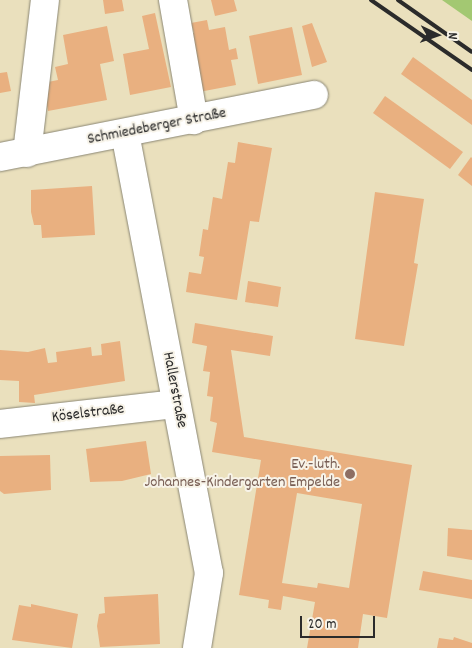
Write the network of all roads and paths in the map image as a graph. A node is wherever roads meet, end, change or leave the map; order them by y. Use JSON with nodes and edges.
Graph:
{"nodes":[{"id":1,"x":45,"y":0,"type":"edge"},
{"id":2,"x":173,"y":0,"type":"edge"},
{"id":3,"x":314,"y":95,"type":"dead end"},
{"id":4,"x":194,"y":120,"type":"junction"},
{"id":5,"x":125,"y":133,"type":"junction"},
{"id":6,"x":27,"y":153,"type":"junction"},
{"id":7,"x":0,"y":157,"type":"edge"},
{"id":8,"x":176,"y":404,"type":"junction"},
{"id":9,"x":0,"y":424,"type":"edge"},
{"id":10,"x":197,"y":648,"type":"edge"}],
"edges":[{"from":1,"to":6,"type":"street"},
{"from":2,"to":4,"type":"street"},
{"from":3,"to":4,"type":"street","name":"Schmiedeberger Straße"},
{"from":4,"to":5,"type":"street","name":"Schmiedeberger Straße"},
{"from":5,"to":6,"type":"street","name":"Schmiedeberger Straße"},
{"from":5,"to":8,"type":"street","name":"Hallerstraße"},
{"from":6,"to":7,"type":"street","name":"Schmiedeberger Straße"},
{"from":8,"to":9,"type":"street","name":"Köselstraße"},
{"from":8,"to":10,"type":"street","name":"Hallerstraße"}]}
